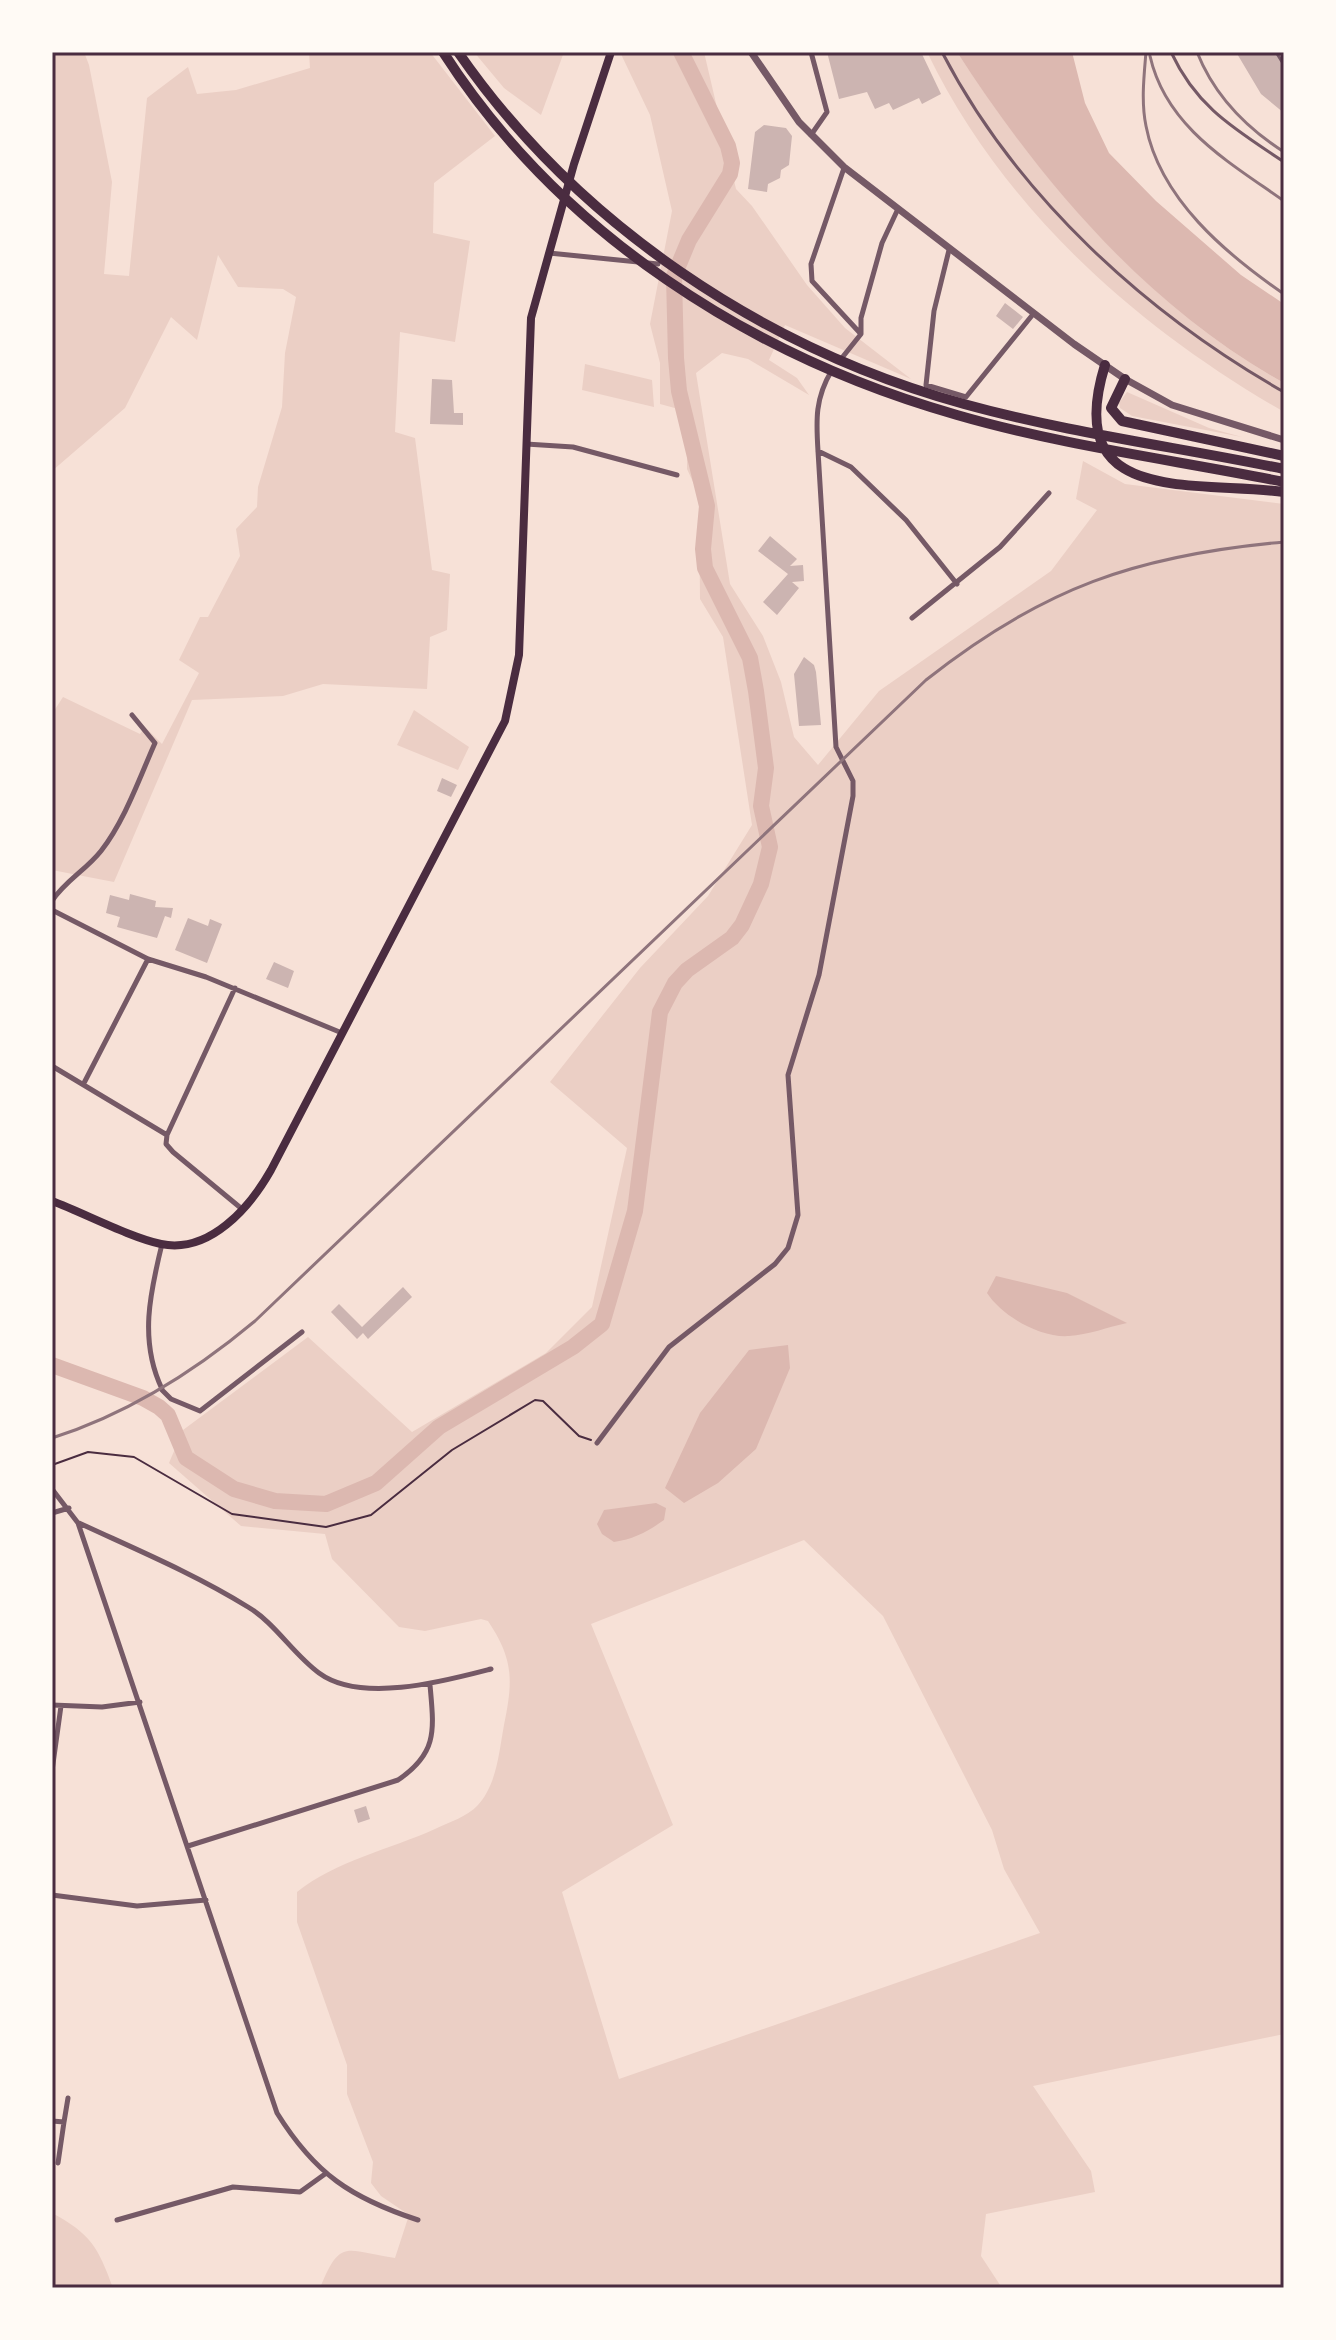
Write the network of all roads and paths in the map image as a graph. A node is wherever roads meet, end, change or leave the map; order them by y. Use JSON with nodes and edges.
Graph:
{"nodes":[{"id":1,"x":443,"y":52,"type":"edge"},
{"id":2,"x":458,"y":52,"type":"edge"},
{"id":3,"x":611,"y":52,"type":"edge"},
{"id":4,"x":751,"y":52,"type":"edge"},
{"id":5,"x":811,"y":52,"type":"edge"},
{"id":6,"x":942,"y":52,"type":"edge"},
{"id":7,"x":1171,"y":52,"type":"edge"},
{"id":8,"x":1276,"y":52,"type":"edge"},
{"id":9,"x":1284,"y":65,"type":"edge"},
{"id":10,"x":811,"y":136,"type":"junction"},
{"id":11,"x":1284,"y":162,"type":"edge"},
{"id":12,"x":844,"y":167,"type":"junction"},
{"id":13,"x":897,"y":211,"type":"junction"},
{"id":14,"x":949,"y":250,"type":"junction"},
{"id":15,"x":548,"y":253,"type":"junction"},
{"id":16,"x":658,"y":264,"type":"dead end"},
{"id":17,"x":1034,"y":313,"type":"junction"},
{"id":18,"x":861,"y":334,"type":"junction"},
{"id":19,"x":1105,"y":365,"type":"junction"},
{"id":20,"x":1125,"y":379,"type":"junction"},
{"id":21,"x":1284,"y":392,"type":"edge"},
{"id":22,"x":1280,"y":439,"type":"edge"},
{"id":23,"x":525,"y":443,"type":"junction"},
{"id":24,"x":818,"y":451,"type":"junction"},
{"id":25,"x":1284,"y":456,"type":"edge"},
{"id":26,"x":1284,"y":469,"type":"edge"},
{"id":27,"x":677,"y":475,"type":"dead end"},
{"id":28,"x":1284,"y":482,"type":"edge"},
{"id":29,"x":1284,"y":492,"type":"edge"},
{"id":30,"x":1049,"y":493,"type":"dead end"},
{"id":31,"x":957,"y":584,"type":"junction"},
{"id":32,"x":912,"y":618,"type":"dead end"},
{"id":33,"x":132,"y":715,"type":"dead end"},
{"id":34,"x":52,"y":901,"type":"edge"},
{"id":35,"x":52,"y":910,"type":"edge"},
{"id":36,"x":148,"y":959,"type":"junction"},
{"id":37,"x":235,"y":988,"type":"junction"},
{"id":38,"x":342,"y":1033,"type":"junction"},
{"id":39,"x":52,"y":1066,"type":"edge"},
{"id":40,"x":84,"y":1083,"type":"junction"},
{"id":41,"x":167,"y":1135,"type":"junction"},
{"id":42,"x":52,"y":1201,"type":"edge"},
{"id":43,"x":243,"y":1210,"type":"junction"},
{"id":44,"x":162,"y":1244,"type":"junction"},
{"id":45,"x":302,"y":1332,"type":"dead end"},
{"id":46,"x":597,"y":1443,"type":"joint"},
{"id":47,"x":52,"y":1465,"type":"edge"},
{"id":48,"x":52,"y":1489,"type":"edge"},
{"id":49,"x":69,"y":1508,"type":"junction"},
{"id":50,"x":52,"y":1513,"type":"edge"},
{"id":51,"x":78,"y":1523,"type":"junction"},
{"id":52,"x":491,"y":1669,"type":"dead end"},
{"id":53,"x":430,"y":1685,"type":"junction"},
{"id":54,"x":140,"y":1702,"type":"junction"},
{"id":55,"x":52,"y":1705,"type":"edge"},
{"id":56,"x":61,"y":1706,"type":"junction"},
{"id":57,"x":52,"y":1771,"type":"edge"},
{"id":58,"x":188,"y":1846,"type":"junction"},
{"id":59,"x":52,"y":1895,"type":"edge"},
{"id":60,"x":206,"y":1900,"type":"junction"},
{"id":61,"x":68,"y":2098,"type":"dead end"},
{"id":62,"x":52,"y":2121,"type":"edge"},
{"id":63,"x":64,"y":2122,"type":"junction"},
{"id":64,"x":58,"y":2163,"type":"dead end"},
{"id":65,"x":325,"y":2174,"type":"junction"},
{"id":66,"x":117,"y":2220,"type":"dead end"},
{"id":67,"x":418,"y":2220,"type":"dead end"}],
"edges":[{"from":1,"to":28,"type":"highway"},
{"from":2,"to":26,"type":"highway"},
{"from":3,"to":15,"type":"main road"},
{"from":4,"to":10,"type":"street"},
{"from":5,"to":10,"type":"street"},
{"from":6,"to":21,"type":"lane"},
{"from":7,"to":11,"type":"lane"},
{"from":8,"to":9,"type":"lane"},
{"from":10,"to":12,"type":"street"},
{"from":12,"to":13,"type":"street"},
{"from":12,"to":18,"type":"street"},
{"from":13,"to":14,"type":"street"},
{"from":13,"to":18,"type":"street"},
{"from":14,"to":17,"type":"street"},
{"from":14,"to":17,"type":"street"},
{"from":15,"to":16,"type":"street"},
{"from":15,"to":23,"type":"main road"},
{"from":17,"to":19,"type":"street"},
{"from":18,"to":24,"type":"street"},
{"from":19,"to":20,"type":"street"},
{"from":19,"to":29,"type":"highway"},
{"from":20,"to":22,"type":"street"},
{"from":20,"to":25,"type":"highway"},
{"from":23,"to":27,"type":"street"},
{"from":23,"to":38,"type":"main road"},
{"from":24,"to":31,"type":"street"},
{"from":24,"to":46,"type":"street"},
{"from":30,"to":31,"type":"street"},
{"from":31,"to":32,"type":"street"},
{"from":33,"to":34,"type":"street"},
{"from":35,"to":36,"type":"street"},
{"from":36,"to":37,"type":"street"},
{"from":36,"to":40,"type":"street"},
{"from":37,"to":38,"type":"street"},
{"from":37,"to":41,"type":"street"},
{"from":38,"to":43,"type":"main road"},
{"from":39,"to":40,"type":"street"},
{"from":40,"to":41,"type":"street"},
{"from":41,"to":43,"type":"street"},
{"from":42,"to":44,"type":"main road"},
{"from":43,"to":44,"type":"main road"},
{"from":44,"to":45,"type":"street"},
{"from":46,"to":47,"type":"path"},
{"from":48,"to":49,"type":"street"},
{"from":49,"to":50,"type":"street"},
{"from":49,"to":51,"type":"street"},
{"from":51,"to":53,"type":"street"},
{"from":51,"to":54,"type":"street"},
{"from":52,"to":53,"type":"street"},
{"from":53,"to":58,"type":"street"},
{"from":54,"to":56,"type":"street"},
{"from":54,"to":58,"type":"street"},
{"from":55,"to":56,"type":"street"},
{"from":56,"to":57,"type":"street"},
{"from":58,"to":60,"type":"street"},
{"from":59,"to":60,"type":"street"},
{"from":60,"to":65,"type":"street"},
{"from":61,"to":63,"type":"street"},
{"from":62,"to":63,"type":"street"},
{"from":63,"to":64,"type":"street"},
{"from":65,"to":66,"type":"street"},
{"from":65,"to":67,"type":"street"}]}
